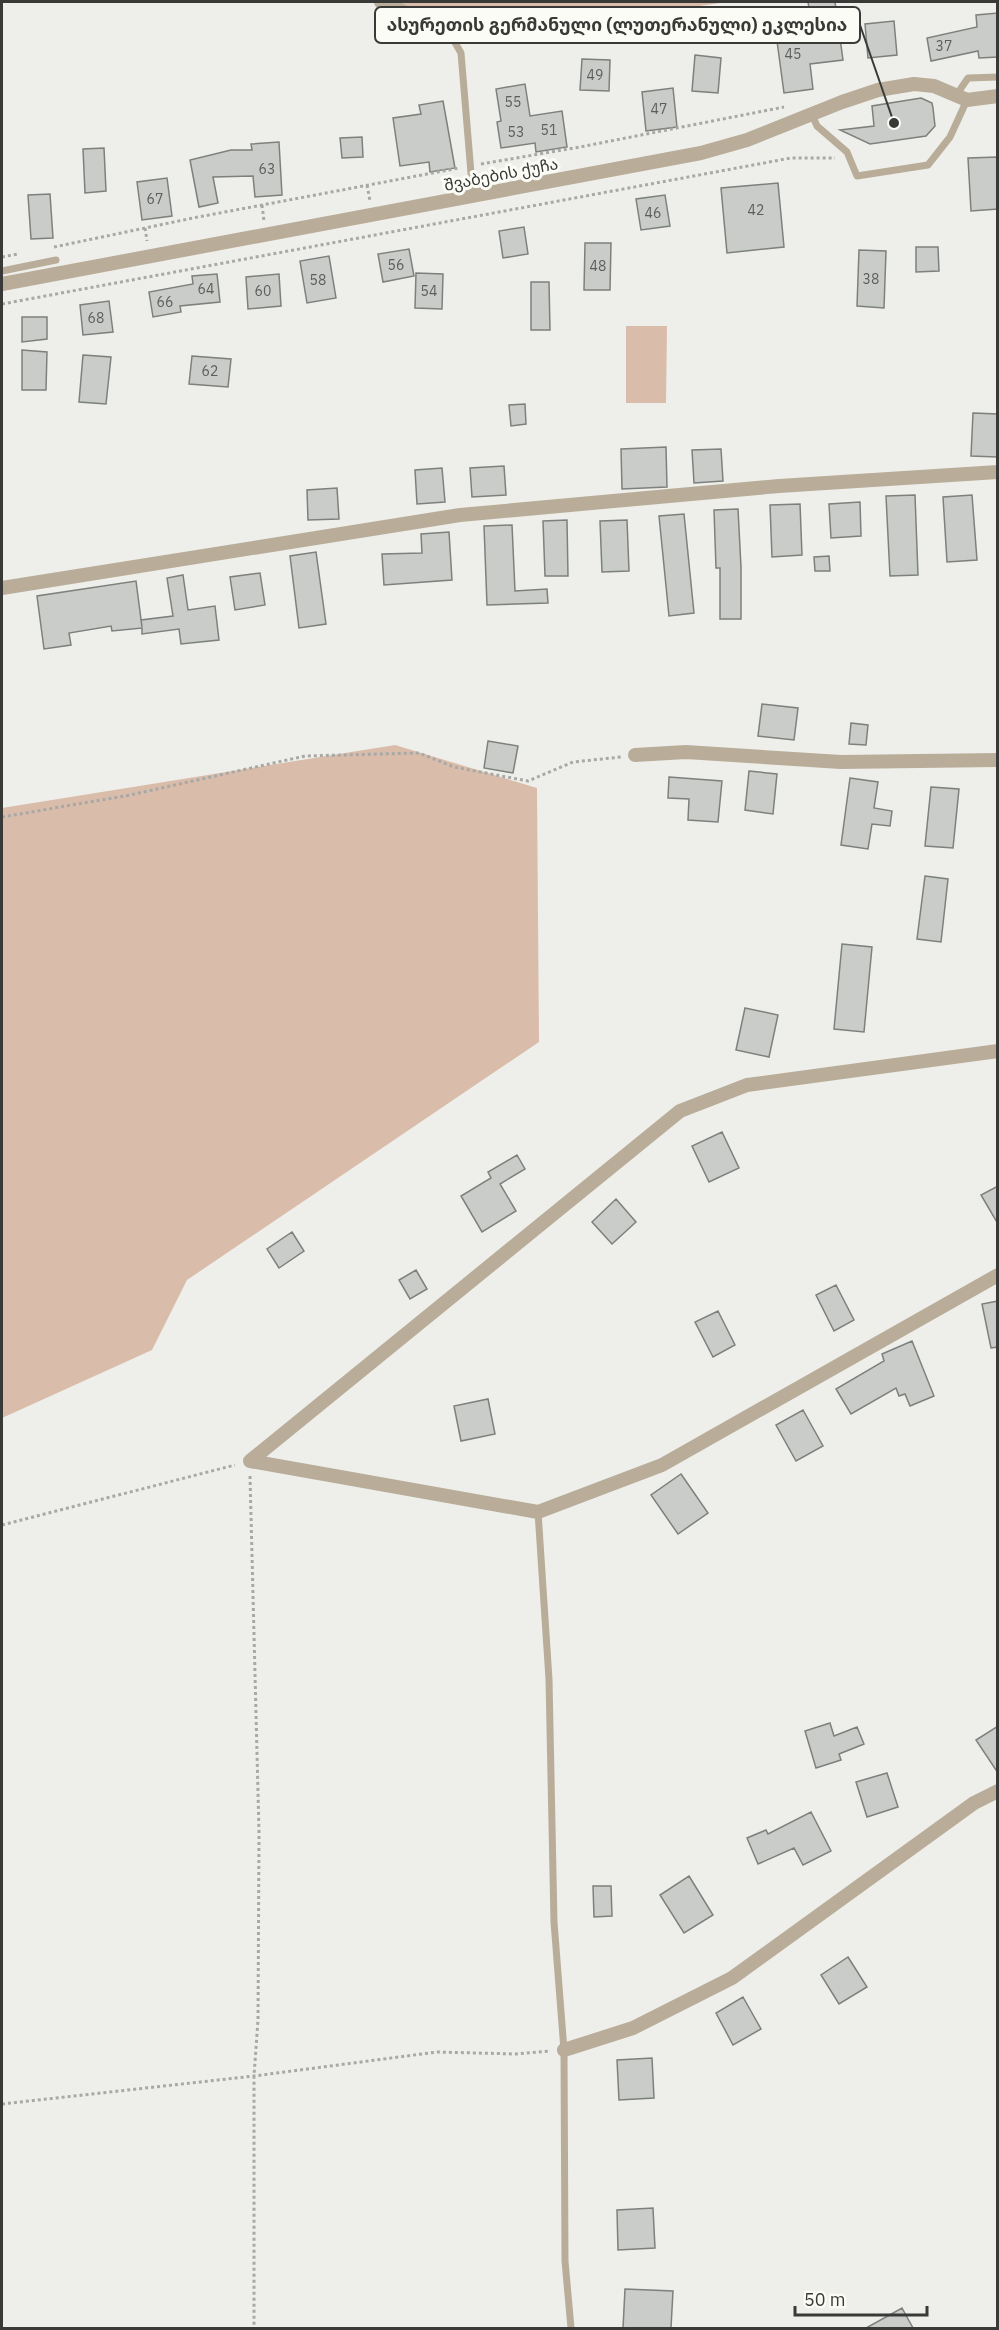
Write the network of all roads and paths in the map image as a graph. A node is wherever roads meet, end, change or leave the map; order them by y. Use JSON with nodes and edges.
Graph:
{"nodes":[{"id":1,"x":381,"y":2,"type":"edge"},
{"id":2,"x":449,"y":32,"type":"joint"},
{"id":3,"x":998,"y":77,"type":"edge"},
{"id":4,"x":998,"y":96,"type":"edge"},
{"id":5,"x":962,"y":97,"type":"junction"},
{"id":6,"x":792,"y":106,"type":"dead end"},
{"id":7,"x":812,"y":114,"type":"junction"},
{"id":8,"x":850,"y":158,"type":"junction"},
{"id":9,"x":471,"y":165,"type":"junction"},
{"id":10,"x":473,"y":196,"type":"junction"},
{"id":11,"x":45,"y":248,"type":"dead end"},
{"id":12,"x":24,"y":252,"type":"dead end"},
{"id":13,"x":2,"y":257,"type":"edge"},
{"id":14,"x":56,"y":260,"type":"dead end"},
{"id":15,"x":2,"y":271,"type":"edge"},
{"id":16,"x":2,"y":284,"type":"edge"},
{"id":17,"x":2,"y":304,"type":"edge"},
{"id":18,"x":998,"y":472,"type":"edge"},
{"id":19,"x":2,"y":588,"type":"edge"},
{"id":20,"x":635,"y":755,"type":"joint"},
{"id":21,"x":998,"y":760,"type":"edge"},
{"id":22,"x":2,"y":817,"type":"edge"},
{"id":23,"x":998,"y":1051,"type":"edge"},
{"id":24,"x":998,"y":1275,"type":"edge"},
{"id":25,"x":250,"y":1461,"type":"junction"},
{"id":26,"x":538,"y":1512,"type":"junction"},
{"id":27,"x":2,"y":1525,"type":"edge"},
{"id":28,"x":998,"y":1791,"type":"edge"},
{"id":29,"x":564,"y":2050,"type":"junction"},
{"id":30,"x":254,"y":2076,"type":"junction"},
{"id":31,"x":2,"y":2104,"type":"edge"},
{"id":32,"x":254,"y":2328,"type":"edge"},
{"id":33,"x":571,"y":2328,"type":"edge"}],
"edges":[{"from":1,"to":2,"type":"street"},
{"from":2,"to":9,"type":"lane"},
{"from":3,"to":5,"type":"lane"},
{"from":4,"to":5,"type":"street","name":"შვაბების ქუჩა"},
{"from":5,"to":7,"type":"street","name":"შვაბების ქუჩა"},
{"from":5,"to":8,"type":"lane"},
{"from":6,"to":9,"type":"path"},
{"from":7,"to":8,"type":"lane"},
{"from":7,"to":10,"type":"street","name":"შვაბების ქუჩა"},
{"from":8,"to":17,"type":"path"},
{"from":9,"to":10,"type":"lane"},
{"from":9,"to":11,"type":"path"},
{"from":10,"to":16,"type":"street","name":"შვაბების ქუჩა"},
{"from":12,"to":13,"type":"path"},
{"from":14,"to":15,"type":"lane"},
{"from":18,"to":19,"type":"street"},
{"from":20,"to":21,"type":"street"},
{"from":20,"to":22,"type":"path"},
{"from":23,"to":25,"type":"street"},
{"from":24,"to":26,"type":"street"},
{"from":25,"to":26,"type":"street"},
{"from":25,"to":27,"type":"path"},
{"from":25,"to":30,"type":"path"},
{"from":26,"to":29,"type":"lane"},
{"from":28,"to":29,"type":"street"},
{"from":29,"to":30,"type":"path"},
{"from":29,"to":33,"type":"lane"},
{"from":30,"to":31,"type":"path"},
{"from":30,"to":32,"type":"path"}]}
